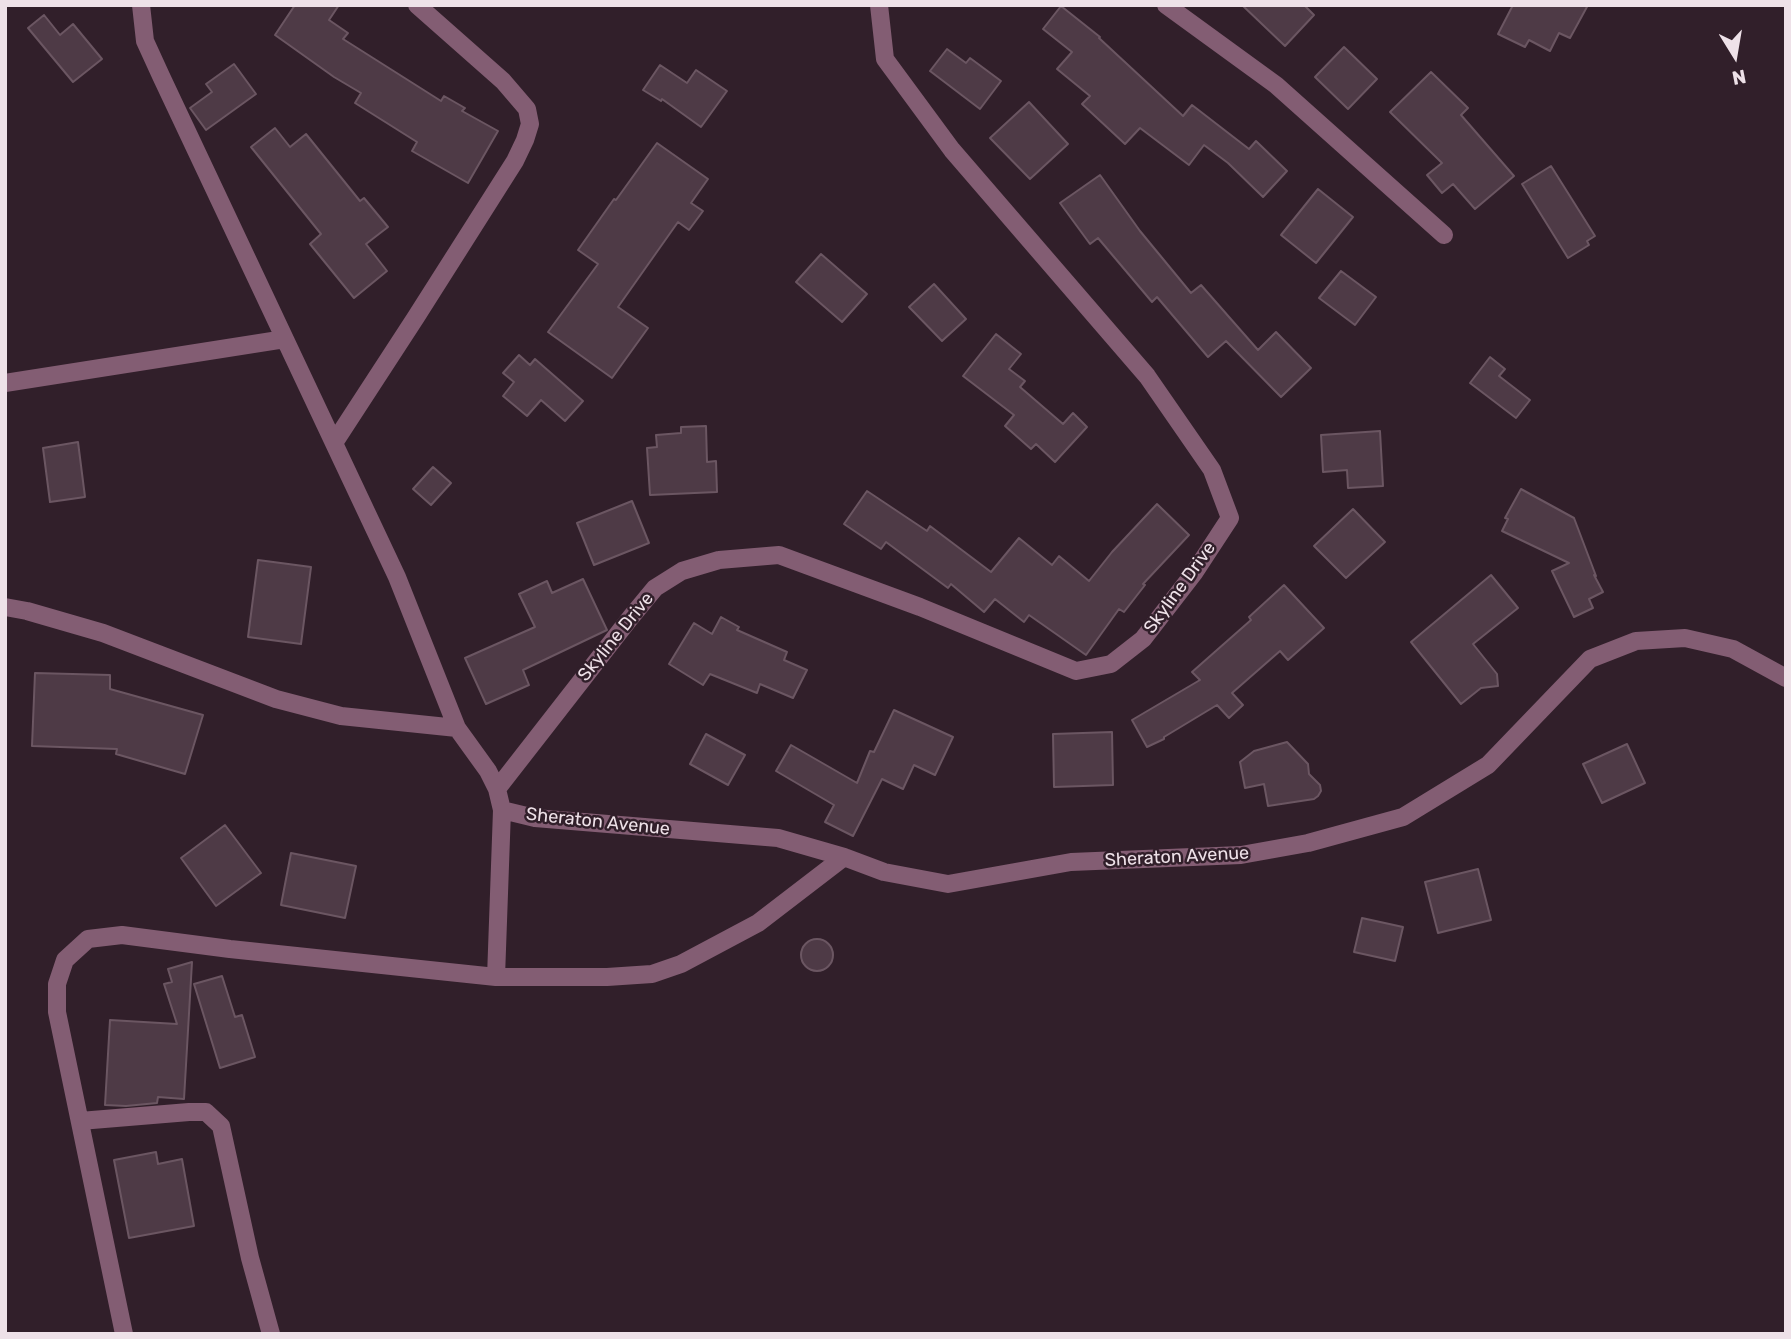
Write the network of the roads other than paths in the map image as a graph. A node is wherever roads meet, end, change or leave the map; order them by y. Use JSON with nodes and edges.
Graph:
{"nodes":[{"id":1,"x":141,"y":5,"type":"edge"},
{"id":2,"x":417,"y":5,"type":"edge"},
{"id":3,"x":879,"y":5,"type":"edge"},
{"id":4,"x":1166,"y":5,"type":"edge"},
{"id":5,"x":1444,"y":235,"type":"dead end"},
{"id":6,"x":285,"y":339,"type":"junction"},
{"id":7,"x":5,"y":383,"type":"edge"},
{"id":8,"x":334,"y":443,"type":"junction"},
{"id":9,"x":5,"y":607,"type":"edge"},
{"id":10,"x":1786,"y":678,"type":"edge"},
{"id":11,"x":457,"y":728,"type":"junction"},
{"id":12,"x":497,"y":789,"type":"junction"},
{"id":13,"x":502,"y":810,"type":"junction"},
{"id":14,"x":844,"y":857,"type":"junction"},
{"id":15,"x":496,"y":977,"type":"junction"},
{"id":16,"x":80,"y":1121,"type":"junction"},
{"id":17,"x":124,"y":1334,"type":"edge"},
{"id":18,"x":271,"y":1334,"type":"edge"}],
"edges":[{"from":1,"to":6,"type":"street"},
{"from":2,"to":8,"type":"street"},
{"from":3,"to":12,"type":"street","name":"Skyline Drive"},
{"from":4,"to":5,"type":"street"},
{"from":6,"to":7,"type":"street"},
{"from":6,"to":8,"type":"street"},
{"from":8,"to":11,"type":"street"},
{"from":9,"to":11,"type":"street"},
{"from":10,"to":14,"type":"street","name":"Sheraton Avenue"},
{"from":11,"to":12,"type":"street"},
{"from":12,"to":13,"type":"street"},
{"from":13,"to":14,"type":"street","name":"Sheraton Avenue"},
{"from":13,"to":15,"type":"street"},
{"from":14,"to":15,"type":"street"},
{"from":15,"to":16,"type":"street"},
{"from":16,"to":17,"type":"street"},
{"from":16,"to":18,"type":"street"}]}
